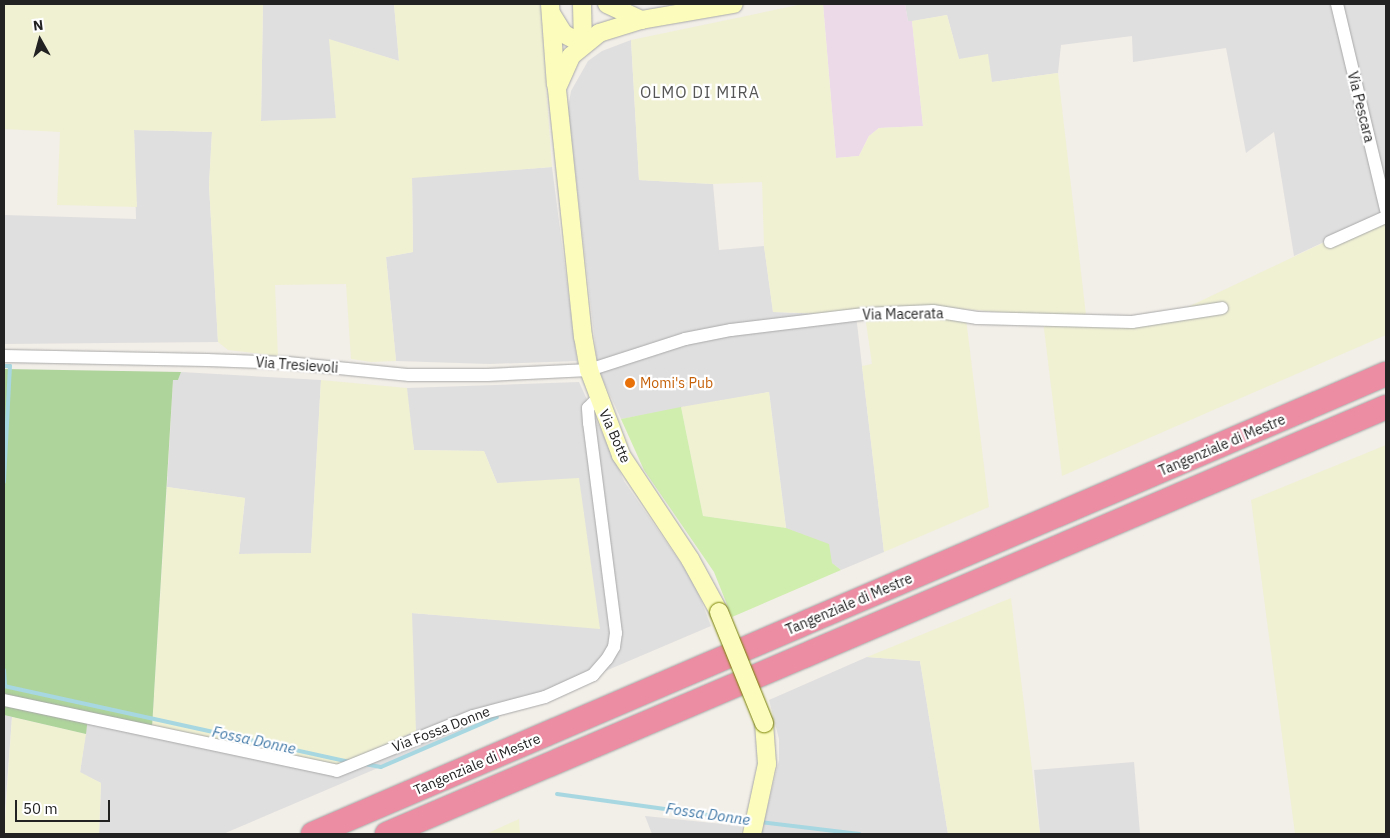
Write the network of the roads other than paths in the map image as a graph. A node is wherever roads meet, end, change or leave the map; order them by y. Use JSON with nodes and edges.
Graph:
{"nodes":[{"id":1,"x":582,"y":4,"type":"edge"},
{"id":2,"x":607,"y":4,"type":"edge"},
{"id":3,"x":734,"y":4,"type":"edge"},
{"id":4,"x":1337,"y":4,"type":"edge"},
{"id":5,"x":550,"y":8,"type":"edge"},
{"id":6,"x":641,"y":20,"type":"junction"},
{"id":7,"x":583,"y":44,"type":"junction"},
{"id":8,"x":557,"y":88,"type":"junction"},
{"id":9,"x":1386,"y":210,"type":"edge"},
{"id":10,"x":1386,"y":217,"type":"edge"},
{"id":11,"x":1330,"y":242,"type":"dead end"},
{"id":12,"x":1222,"y":308,"type":"dead end"},
{"id":13,"x":4,"y":356,"type":"edge"},
{"id":14,"x":589,"y":370,"type":"junction"},
{"id":15,"x":1386,"y":374,"type":"edge"},
{"id":16,"x":598,"y":398,"type":"junction"},
{"id":17,"x":1386,"y":406,"type":"edge"},
{"id":18,"x":4,"y":700,"type":"edge"},
{"id":19,"x":754,"y":826,"type":"edge"},
{"id":20,"x":313,"y":834,"type":"edge"},
{"id":21,"x":387,"y":834,"type":"edge"}],
"edges":[{"from":1,"to":7,"type":"street"},
{"from":2,"to":6,"type":"street"},
{"from":3,"to":6,"type":"street"},
{"from":4,"to":9,"type":"street","name":"Via Pescara"},
{"from":5,"to":7,"type":"street"},
{"from":5,"to":8,"type":"street"},
{"from":6,"to":7,"type":"street"},
{"from":7,"to":8,"type":"street","name":"Via Botte"},
{"from":8,"to":14,"type":"street","name":"Via Botte"},
{"from":10,"to":11,"type":"street"},
{"from":12,"to":14,"type":"street","name":"Via Macerata"},
{"from":13,"to":14,"type":"street","name":"Via Tresievoli"},
{"from":14,"to":16,"type":"street","name":"Via Botte"},
{"from":15,"to":20,"type":"highway","name":"Tangenziale di Mestre"},
{"from":16,"to":18,"type":"street","name":"Via Fossa Donne"},
{"from":16,"to":19,"type":"street","name":"Via Botte","bridge":true},
{"from":17,"to":21,"type":"highway","name":"Tangenziale di Mestre"}]}
